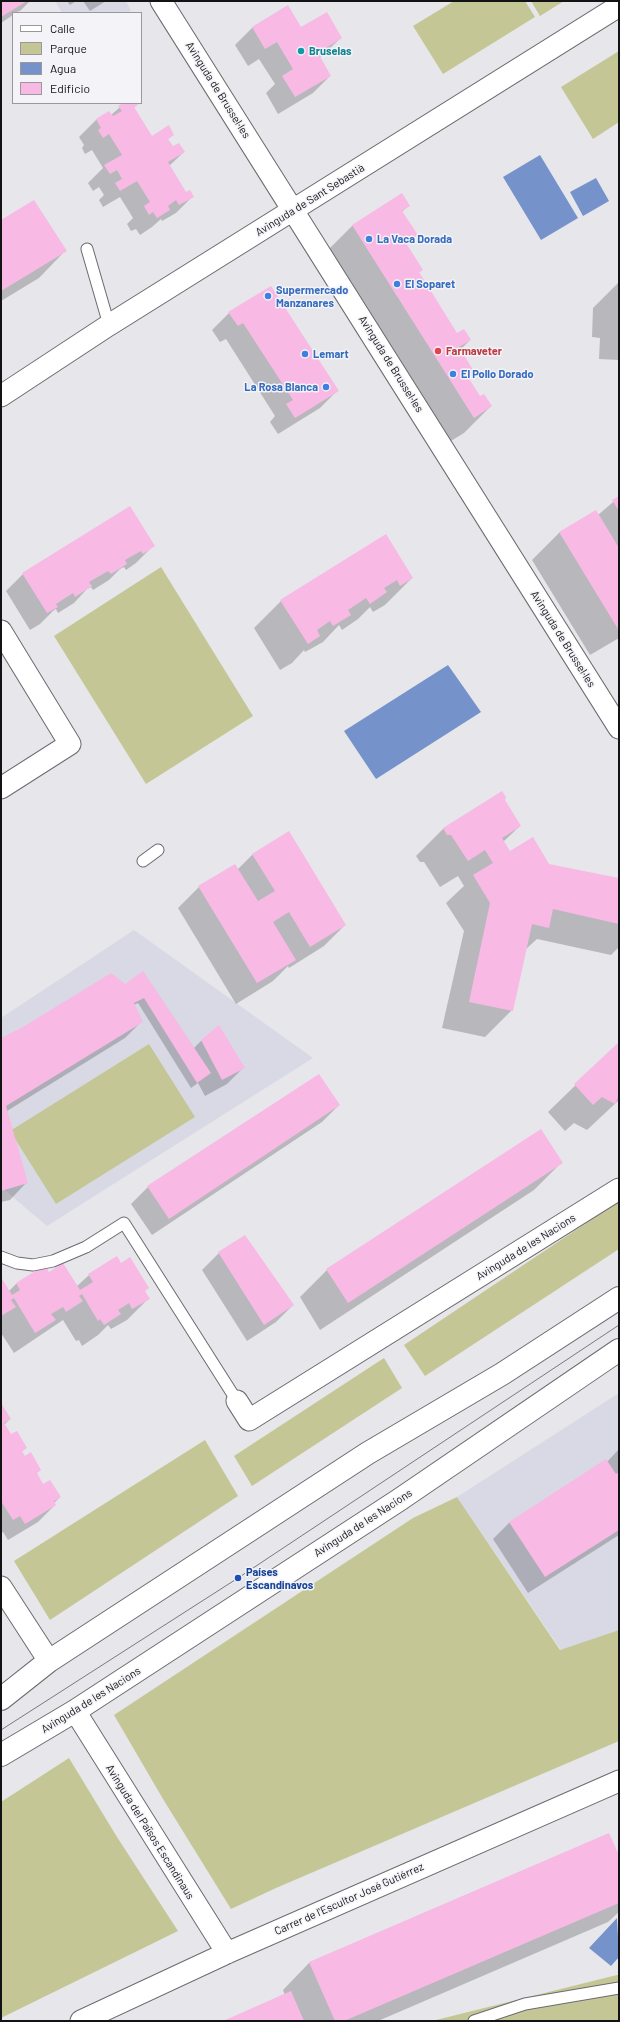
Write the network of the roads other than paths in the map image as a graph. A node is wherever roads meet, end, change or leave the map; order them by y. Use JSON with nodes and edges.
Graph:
{"nodes":[{"id":1,"x":161,"y":1,"type":"edge"},
{"id":2,"x":619,"y":6,"type":"edge"},
{"id":3,"x":295,"y":210,"type":"junction"},
{"id":4,"x":87,"y":249,"type":"dead end"},
{"id":5,"x":109,"y":325,"type":"junction"},
{"id":6,"x":1,"y":396,"type":"edge"},
{"id":7,"x":1,"y":631,"type":"edge"},
{"id":8,"x":619,"y":728,"type":"edge"},
{"id":9,"x":1,"y":788,"type":"edge"},
{"id":10,"x":158,"y":850,"type":"dead end"},
{"id":11,"x":143,"y":861,"type":"dead end"},
{"id":12,"x":619,"y":1189,"type":"edge"},
{"id":13,"x":1,"y":1257,"type":"edge"},
{"id":14,"x":619,"y":1298,"type":"edge"},
{"id":15,"x":619,"y":1350,"type":"edge"},
{"id":16,"x":237,"y":1400,"type":"joint"},
{"id":17,"x":1,"y":1587,"type":"edge"},
{"id":18,"x":49,"y":1661,"type":"junction"},
{"id":19,"x":1,"y":1699,"type":"edge"},
{"id":20,"x":74,"y":1711,"type":"junction"},
{"id":21,"x":1,"y":1755,"type":"edge"},
{"id":22,"x":619,"y":1780,"type":"edge"},
{"id":23,"x":227,"y":1953,"type":"junction"},
{"id":24,"x":619,"y":1988,"type":"edge"},
{"id":25,"x":81,"y":2021,"type":"edge"},
{"id":26,"x":474,"y":2021,"type":"edge"}],
"edges":[{"from":1,"to":3,"type":"street","name":"Avinguda de Brussel·les"},
{"from":2,"to":3,"type":"street","name":"Avinguda de Sant Sebastià"},
{"from":3,"to":5,"type":"street","name":"Avinguda de Sant Sebastià"},
{"from":3,"to":8,"type":"street","name":"Avinguda de Brussel·les"},
{"from":4,"to":5,"type":"lane"},
{"from":5,"to":6,"type":"street","name":"Avinguda de Sant Sebastià"},
{"from":7,"to":9,"type":"street"},
{"from":10,"to":11,"type":"lane"},
{"from":12,"to":16,"type":"street","name":"Avinguda de les Nacions"},
{"from":13,"to":16,"type":"lane"},
{"from":14,"to":18,"type":"main road"},
{"from":15,"to":20,"type":"main road","name":"Avinguda de les Nacions"},
{"from":17,"to":18,"type":"street"},
{"from":18,"to":19,"type":"main road"},
{"from":20,"to":21,"type":"main road","name":"Avinguda de les Nacions"},
{"from":20,"to":23,"type":"street","name":"Avinguda del Països Escandinaus"},
{"from":22,"to":23,"type":"street","name":"Carrer de l'Escultor José Gutiérrez"},
{"from":23,"to":25,"type":"street","name":"Carrer de l'Escultor José Gutiérrez"},
{"from":24,"to":26,"type":"lane"}]}
